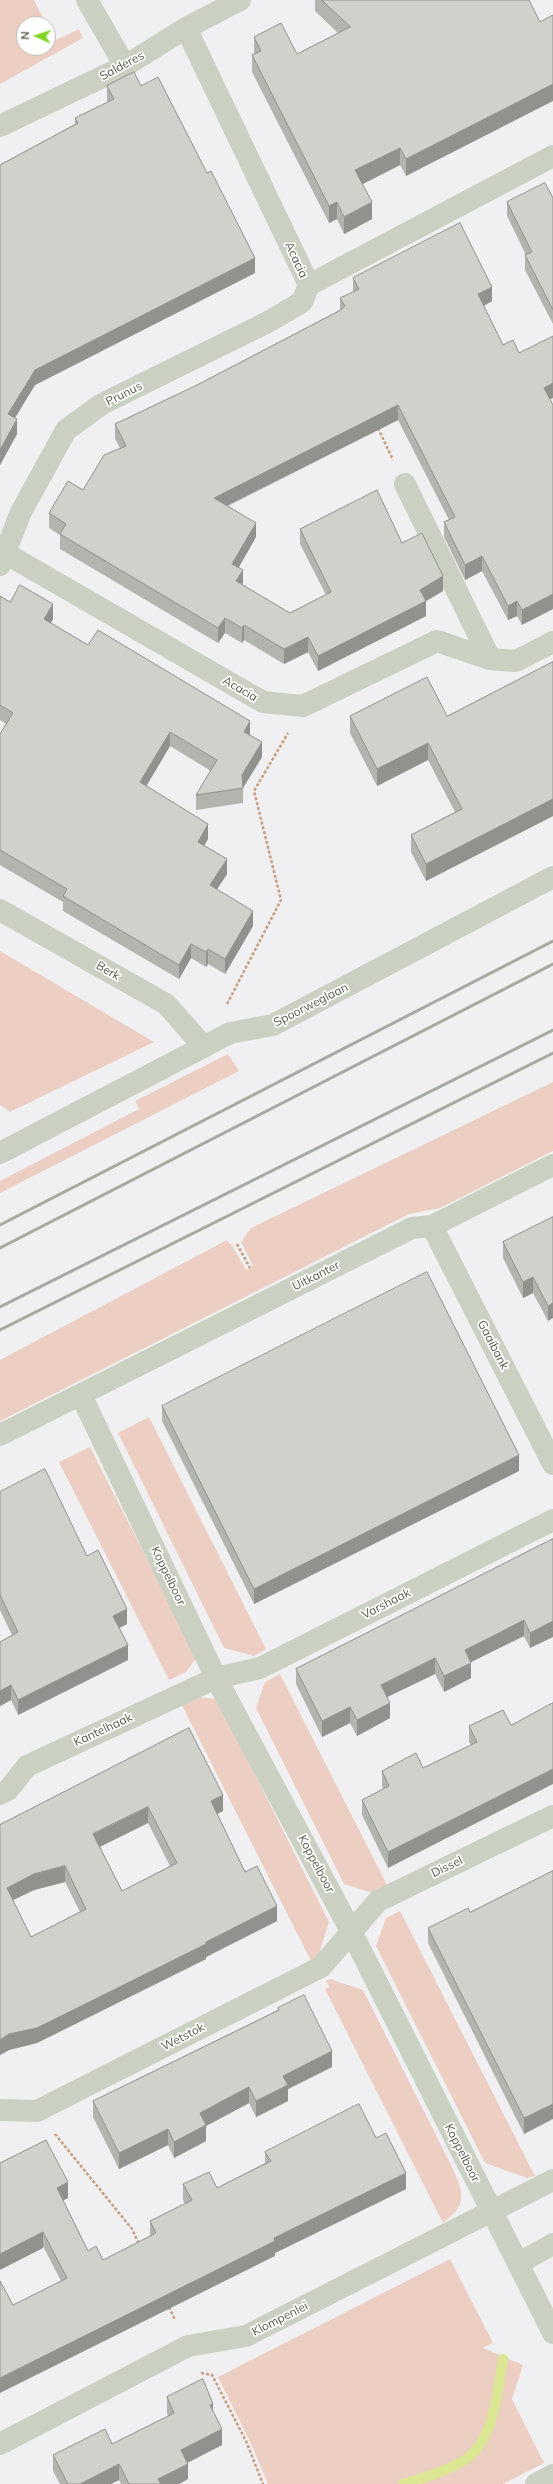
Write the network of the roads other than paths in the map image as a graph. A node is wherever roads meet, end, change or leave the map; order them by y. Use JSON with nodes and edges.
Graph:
{"nodes":[{"id":1,"x":86,"y":0,"type":"edge"},
{"id":2,"x":240,"y":0,"type":"edge"},
{"id":3,"x":186,"y":28,"type":"junction"},
{"id":4,"x":124,"y":66,"type":"junction"},
{"id":5,"x":0,"y":126,"type":"edge"},
{"id":6,"x":553,"y":156,"type":"edge"},
{"id":7,"x":309,"y":285,"type":"junction"},
{"id":8,"x":405,"y":484,"type":"road end"},
{"id":9,"x":3,"y":559,"type":"edge"},
{"id":10,"x":553,"y":642,"type":"edge"},
{"id":11,"x":490,"y":660,"type":"junction"},
{"id":12,"x":553,"y":877,"type":"edge"},
{"id":13,"x":0,"y":910,"type":"edge"},
{"id":14,"x":204,"y":1047,"type":"junction"},
{"id":15,"x":0,"y":1153,"type":"edge"},
{"id":16,"x":553,"y":1165,"type":"edge"},
{"id":17,"x":432,"y":1226,"type":"junction"},
{"id":18,"x":81,"y":1394,"type":"junction"},
{"id":19,"x":0,"y":1435,"type":"edge"},
{"id":20,"x":553,"y":1464,"type":"edge"},
{"id":21,"x":553,"y":1520,"type":"edge"},
{"id":22,"x":216,"y":1678,"type":"junction"},
{"id":23,"x":0,"y":1794,"type":"edge"},
{"id":24,"x":553,"y":1816,"type":"edge"},
{"id":25,"x":352,"y":1933,"type":"junction"},
{"id":26,"x":0,"y":2110,"type":"edge"},
{"id":27,"x":553,"y":2180,"type":"edge"},
{"id":28,"x":491,"y":2212,"type":"junction"},
{"id":29,"x":553,"y":2244,"type":"edge"},
{"id":30,"x":518,"y":2263,"type":"junction"},
{"id":31,"x":553,"y":2333,"type":"edge"},
{"id":32,"x":0,"y":2444,"type":"edge"},
{"id":33,"x":553,"y":2475,"type":"edge"},
{"id":34,"x":536,"y":2484,"type":"edge"}],
"edges":[{"from":1,"to":4,"type":"street"},
{"from":2,"to":3,"type":"street","name":"Salderes"},
{"from":3,"to":4,"type":"street","name":"Salderes"},
{"from":3,"to":7,"type":"street","name":"Acacia"},
{"from":4,"to":5,"type":"street","name":"Salderes"},
{"from":6,"to":7,"type":"street","name":"Acacia"},
{"from":7,"to":9,"type":"street","name":"Prunus"},
{"from":8,"to":11,"type":"street"},
{"from":9,"to":11,"type":"street","name":"Acacia"},
{"from":10,"to":11,"type":"street"},
{"from":12,"to":14,"type":"street","name":"Spoorweglaan"},
{"from":13,"to":14,"type":"street","name":"Berk"},
{"from":14,"to":15,"type":"street","name":"Spoorweglaan"},
{"from":16,"to":17,"type":"street","name":"Uitkanter"},
{"from":17,"to":18,"type":"street","name":"Uitkanter"},
{"from":17,"to":20,"type":"street","name":"Gaaibank"},
{"from":18,"to":19,"type":"street","name":"Uitkanter"},
{"from":18,"to":22,"type":"street","name":"Koppelboor"},
{"from":21,"to":22,"type":"street","name":"Varshaak"},
{"from":22,"to":23,"type":"street","name":"Kantelhaak"},
{"from":22,"to":25,"type":"street","name":"Koppelboor"},
{"from":24,"to":25,"type":"street","name":"Dissel"},
{"from":25,"to":26,"type":"street","name":"Wetstok"},
{"from":25,"to":28,"type":"street","name":"Koppelboor"},
{"from":27,"to":28,"type":"street"},
{"from":28,"to":30,"type":"street","name":"Koppelboor"},
{"from":28,"to":32,"type":"street","name":"Klompenlei"},
{"from":29,"to":30,"type":"street"},
{"from":30,"to":31,"type":"street","name":"Koppelboor"},
{"from":33,"to":34,"type":"street"}]}
